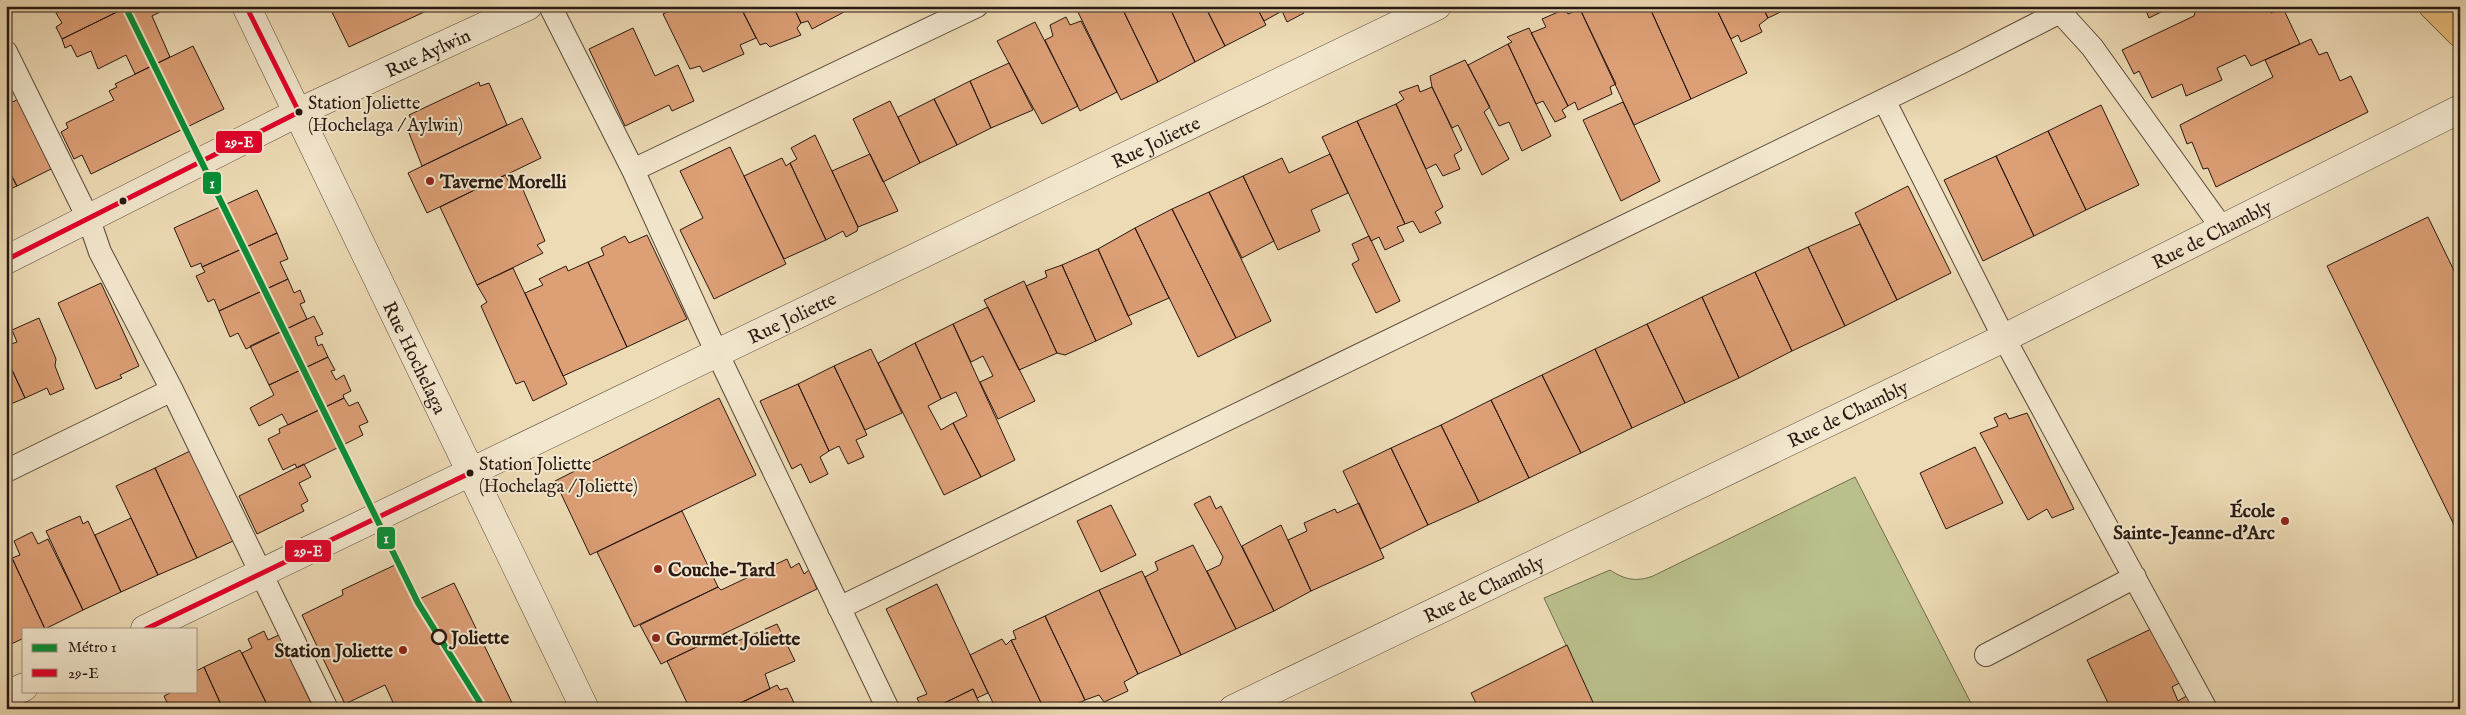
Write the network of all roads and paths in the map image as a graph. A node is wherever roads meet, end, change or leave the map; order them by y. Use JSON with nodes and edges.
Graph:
{"nodes":[{"id":1,"x":246,"y":6,"type":"edge"},
{"id":2,"x":528,"y":6,"type":"edge"},
{"id":3,"x":550,"y":6,"type":"edge"},
{"id":4,"x":977,"y":6,"type":"edge"},
{"id":5,"x":1437,"y":6,"type":"edge"},
{"id":6,"x":2433,"y":6,"type":"edge"},
{"id":7,"x":2460,"y":33,"type":"edge"},
{"id":8,"x":6,"y":52,"type":"edge"},
{"id":9,"x":1884,"y":100,"type":"junction"},
{"id":10,"x":2460,"y":109,"type":"edge"},
{"id":11,"x":299,"y":112,"type":"junction"},
{"id":12,"x":633,"y":170,"type":"junction"},
{"id":13,"x":89,"y":220,"type":"junction"},
{"id":14,"x":2222,"y":228,"type":"junction"},
{"id":15,"x":6,"y":260,"type":"edge"},
{"id":16,"x":2004,"y":338,"type":"junction"},
{"id":17,"x":718,"y":355,"type":"junction"},
{"id":18,"x":172,"y":390,"type":"junction"},
{"id":19,"x":6,"y":471,"type":"edge"},
{"id":20,"x":470,"y":473,"type":"junction"},
{"id":21,"x":260,"y":573,"type":"junction"},
{"id":22,"x":2135,"y":577,"type":"junction"},
{"id":23,"x":840,"y":608,"type":"junction"},
{"id":24,"x":147,"y":628,"type":"edge"},
{"id":25,"x":1986,"y":655,"type":"dead end"},
{"id":26,"x":22,"y":688,"type":"edge"},
{"id":27,"x":6,"y":696,"type":"edge"},
{"id":28,"x":327,"y":709,"type":"edge"},
{"id":29,"x":585,"y":709,"type":"edge"},
{"id":30,"x":888,"y":709,"type":"edge"},
{"id":31,"x":1233,"y":709,"type":"edge"},
{"id":32,"x":2206,"y":709,"type":"edge"}],
"edges":[{"from":1,"to":11,"type":"street","name":"Rue Hochelaga"},
{"from":2,"to":11,"type":"street","name":"Rue Aylwin"},
{"from":3,"to":12,"type":"lane"},
{"from":4,"to":12,"type":"lane"},
{"from":5,"to":17,"type":"street","name":"Rue Joliette"},
{"from":6,"to":7,"type":"main road"},
{"from":8,"to":13,"type":"lane"},
{"from":9,"to":14,"type":"lane"},
{"from":9,"to":16,"type":"lane"},
{"from":9,"to":23,"type":"lane"},
{"from":10,"to":14,"type":"street","name":"Rue de Chambly"},
{"from":11,"to":13,"type":"street","name":"Rue Aylwin"},
{"from":11,"to":20,"type":"street","name":"Rue Hochelaga"},
{"from":12,"to":17,"type":"lane"},
{"from":13,"to":15,"type":"street","name":"Rue Aylwin"},
{"from":13,"to":18,"type":"lane"},
{"from":14,"to":16,"type":"street","name":"Rue de Chambly"},
{"from":16,"to":22,"type":"lane"},
{"from":16,"to":31,"type":"street","name":"Rue de Chambly"},
{"from":17,"to":20,"type":"street","name":"Rue Joliette"},
{"from":17,"to":23,"type":"lane"},
{"from":18,"to":19,"type":"lane"},
{"from":18,"to":21,"type":"lane"},
{"from":20,"to":21,"type":"street","name":"Rue Joliette"},
{"from":20,"to":29,"type":"street","name":"Rue Hochelaga"},
{"from":21,"to":24,"type":"street","name":"Rue Joliette"},
{"from":21,"to":28,"type":"lane"},
{"from":22,"to":25,"type":"lane"},
{"from":22,"to":32,"type":"lane"},
{"from":23,"to":30,"type":"lane"},
{"from":26,"to":27,"type":"street"}]}
